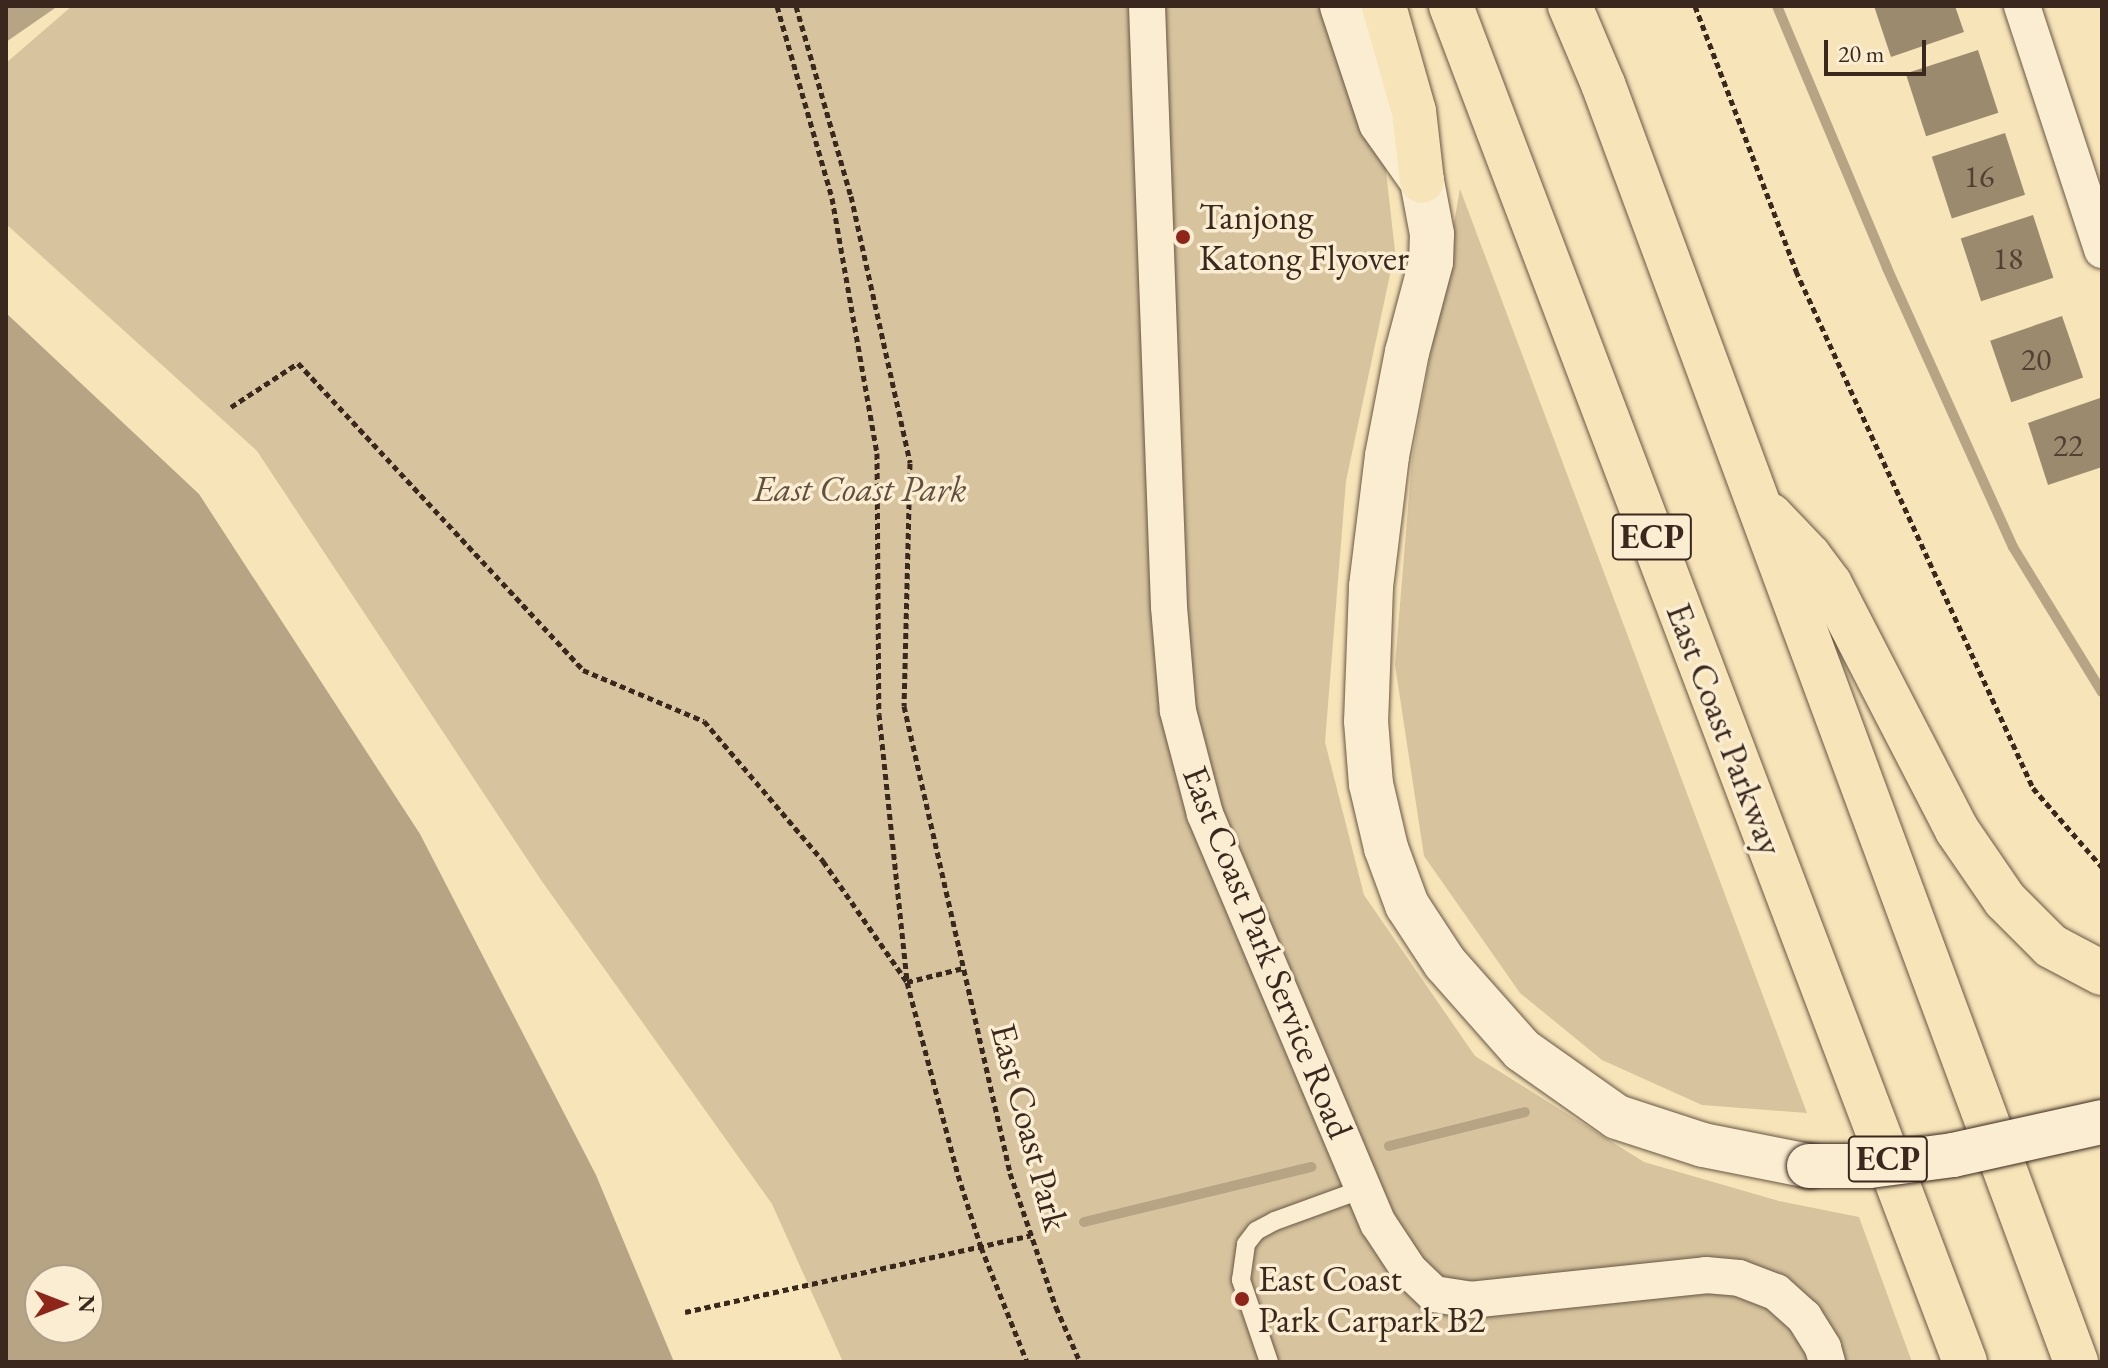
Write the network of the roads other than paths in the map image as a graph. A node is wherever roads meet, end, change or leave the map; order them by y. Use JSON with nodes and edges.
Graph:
{"nodes":[{"id":1,"x":1147,"y":6,"type":"edge"},
{"id":2,"x":1342,"y":6,"type":"edge"},
{"id":3,"x":1384,"y":6,"type":"edge"},
{"id":4,"x":1451,"y":6,"type":"edge"},
{"id":5,"x":1570,"y":6,"type":"edge"},
{"id":6,"x":2022,"y":6,"type":"edge"},
{"id":7,"x":1422,"y":181,"type":"junction"},
{"id":8,"x":2102,"y":250,"type":"edge"},
{"id":9,"x":1760,"y":505,"type":"junction"},
{"id":10,"x":2102,"y":973,"type":"edge"},
{"id":11,"x":2102,"y":1122,"type":"edge"},
{"id":12,"x":1363,"y":1189,"type":"junction"},
{"id":13,"x":1269,"y":1362,"type":"edge"},
{"id":14,"x":1827,"y":1362,"type":"edge"},
{"id":15,"x":1965,"y":1362,"type":"edge"},
{"id":16,"x":2076,"y":1362,"type":"edge"}],
"edges":[{"from":1,"to":12,"type":"street","name":"East Coast Park Service Road"},
{"from":2,"to":7,"type":"main road"},
{"from":3,"to":7,"type":"highway"},
{"from":4,"to":15,"type":"highway","name":"East Coast Parkway","number":"ECP"},
{"from":5,"to":9,"type":"highway"},
{"from":6,"to":8,"type":"street"},
{"from":7,"to":11,"type":"main road","bridge":true},
{"from":9,"to":10,"type":"highway"},
{"from":9,"to":16,"type":"highway"},
{"from":12,"to":13,"type":"lane"},
{"from":12,"to":14,"type":"street","name":"East Coast Park Service Road"}]}
